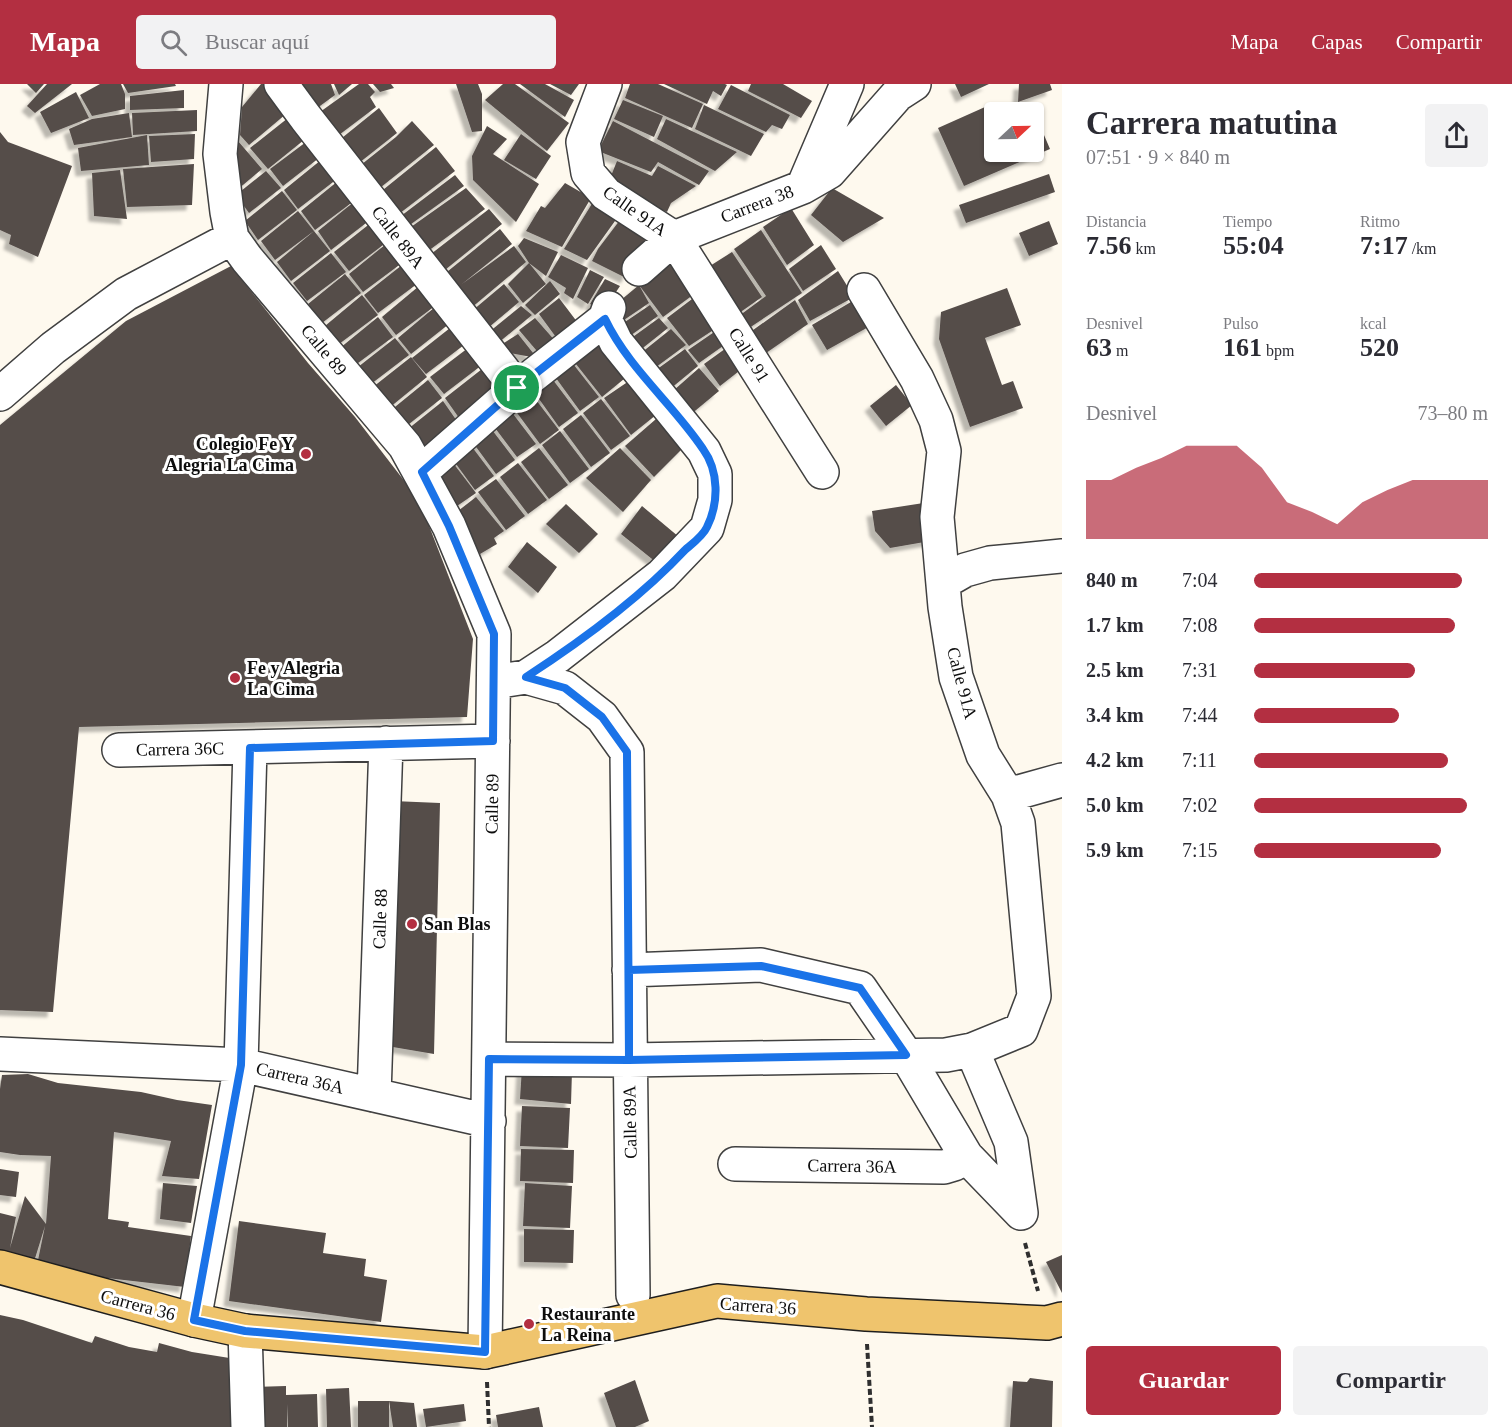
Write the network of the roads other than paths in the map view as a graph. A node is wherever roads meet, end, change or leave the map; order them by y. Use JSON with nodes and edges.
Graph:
{"nodes":[{"id":1,"x":226,"y":84,"type":"edge"},
{"id":2,"x":281,"y":84,"type":"edge"},
{"id":3,"x":605,"y":84,"type":"edge"},
{"id":4,"x":848,"y":84,"type":"edge"},
{"id":5,"x":914,"y":84,"type":"edge"},
{"id":6,"x":803,"y":187,"type":"junction"},
{"id":7,"x":232,"y":238,"type":"junction"},
{"id":8,"x":674,"y":238,"type":"junction"},
{"id":9,"x":639,"y":269,"type":"dead end"},
{"id":10,"x":864,"y":290,"type":"dead end"},
{"id":11,"x":517,"y":388,"type":"junction"},
{"id":12,"x":0,"y":394,"type":"edge"},
{"id":13,"x":422,"y":472,"type":"junction"},
{"id":14,"x":822,"y":472,"type":"dead end"},
{"id":15,"x":1062,"y":556,"type":"edge"},
{"id":16,"x":944,"y":582,"type":"junction"},
{"id":17,"x":526,"y":677,"type":"junction"},
{"id":18,"x":494,"y":682,"type":"junction"},
{"id":19,"x":493,"y":741,"type":"junction"},
{"id":20,"x":386,"y":743,"type":"junction"},
{"id":21,"x":250,"y":748,"type":"junction"},
{"id":22,"x":120,"y":750,"type":"dead end"},
{"id":23,"x":1062,"y":780,"type":"edge"},
{"id":24,"x":1008,"y":795,"type":"junction"},
{"id":25,"x":629,"y":970,"type":"junction"},
{"id":26,"x":972,"y":1050,"type":"junction"},
{"id":27,"x":0,"y":1054,"type":"edge"},
{"id":28,"x":906,"y":1055,"type":"junction"},
{"id":29,"x":489,"y":1059,"type":"junction"},
{"id":30,"x":629,"y":1060,"type":"junction"},
{"id":31,"x":241,"y":1065,"type":"junction"},
{"id":32,"x":374,"y":1095,"type":"junction"},
{"id":33,"x":489,"y":1121,"type":"junction"},
{"id":34,"x":966,"y":1156,"type":"junction"},
{"id":35,"x":735,"y":1164,"type":"dead end"},
{"id":36,"x":0,"y":1267,"type":"edge"},
{"id":37,"x":633,"y":1295,"type":"dead end"},
{"id":38,"x":194,"y":1320,"type":"junction"},
{"id":39,"x":1057,"y":1324,"type":"edge"},
{"id":40,"x":245,"y":1331,"type":"junction"},
{"id":41,"x":485,"y":1352,"type":"junction"},
{"id":42,"x":248,"y":1427,"type":"edge"}],
"edges":[{"from":1,"to":7,"type":"street","name":"Calle 89"},
{"from":2,"to":11,"type":"street","name":"Calle 89A"},
{"from":3,"to":8,"type":"street","name":"Calle 91A"},
{"from":4,"to":6,"type":"street","name":"Carrera 38"},
{"from":5,"to":6,"type":"street"},
{"from":6,"to":8,"type":"street","name":"Carrera 38"},
{"from":7,"to":12,"type":"street"},
{"from":7,"to":13,"type":"street","name":"Calle 89"},
{"from":8,"to":9,"type":"street","name":"Carrera 38"},
{"from":8,"to":14,"type":"street","name":"Calle 91"},
{"from":10,"to":16,"type":"street","name":"Calle 91A"},
{"from":11,"to":13,"type":"street"},
{"from":11,"to":17,"type":"street"},
{"from":13,"to":18,"type":"street","name":"Calle 89"},
{"from":15,"to":16,"type":"street"},
{"from":16,"to":24,"type":"street","name":"Calle 91A"},
{"from":17,"to":18,"type":"street","name":"Calle 89A"},
{"from":17,"to":25,"type":"street","name":"Calle 89A"},
{"from":18,"to":19,"type":"street","name":"Calle 89"},
{"from":19,"to":20,"type":"street","name":"Carrera 36C"},
{"from":19,"to":29,"type":"street","name":"Calle 89"},
{"from":20,"to":21,"type":"street","name":"Carrera 36C"},
{"from":20,"to":32,"type":"street","name":"Calle 88"},
{"from":21,"to":22,"type":"street","name":"Carrera 36C"},
{"from":21,"to":31,"type":"street"},
{"from":23,"to":24,"type":"street"},
{"from":24,"to":26,"type":"street","name":"Calle 91A"},
{"from":25,"to":28,"type":"street"},
{"from":25,"to":30,"type":"street","name":"Calle 89A"},
{"from":26,"to":28,"type":"street","name":"Calle 91A"},
{"from":26,"to":34,"type":"street"},
{"from":27,"to":31,"type":"street","name":"Carrera 36A"},
{"from":28,"to":30,"type":"street","name":"Calle 91A"},
{"from":28,"to":34,"type":"street"},
{"from":29,"to":30,"type":"street","name":"Calle 91A"},
{"from":29,"to":33,"type":"street","name":"Calle 89"},
{"from":30,"to":37,"type":"street","name":"Calle 89A"},
{"from":31,"to":32,"type":"street","name":"Carrera 36A"},
{"from":31,"to":38,"type":"street"},
{"from":32,"to":33,"type":"street","name":"Carrera 36A"},
{"from":33,"to":41,"type":"street","name":"Calle 89"},
{"from":34,"to":35,"type":"street","name":"Carrera 36A"},
{"from":36,"to":38,"type":"main road","name":"Carrera 36"},
{"from":38,"to":40,"type":"main road","name":"Carrera 36"},
{"from":39,"to":41,"type":"main road","name":"Carrera 36"},
{"from":40,"to":41,"type":"main road","name":"Carrera 36"},
{"from":40,"to":42,"type":"street"}]}
